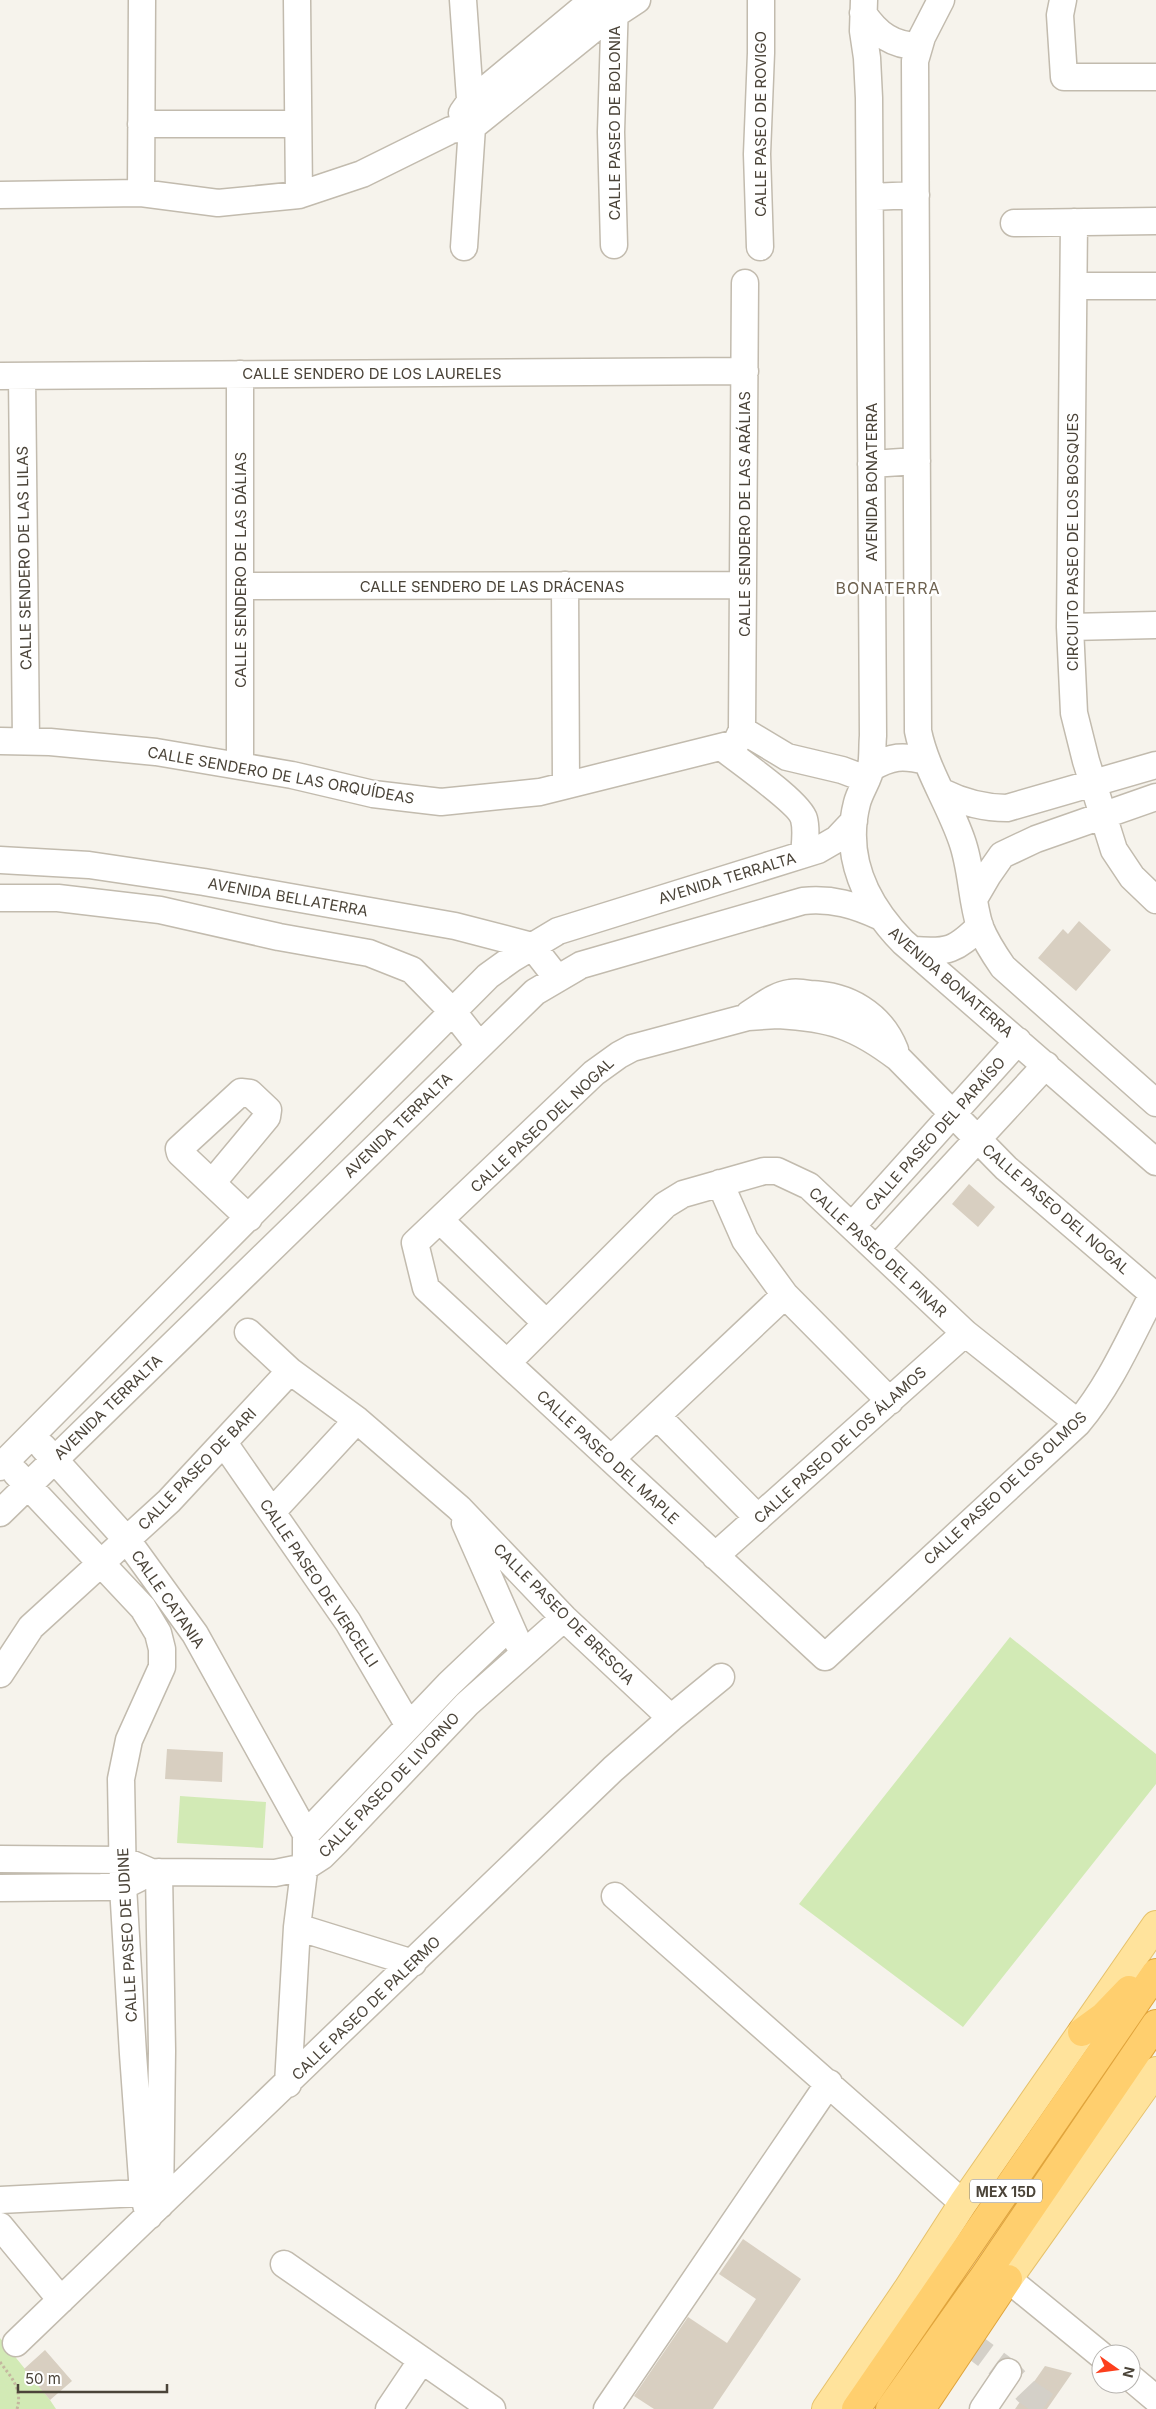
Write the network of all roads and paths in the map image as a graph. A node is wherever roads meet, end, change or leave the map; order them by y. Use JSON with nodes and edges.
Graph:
{"nodes":[{"id":1,"x":142,"y":0,"type":"edge"},
{"id":2,"x":297,"y":0,"type":"edge"},
{"id":3,"x":463,"y":0,"type":"edge"},
{"id":4,"x":593,"y":0,"type":"edge"},
{"id":5,"x":637,"y":0,"type":"edge"},
{"id":6,"x":761,"y":0,"type":"edge"},
{"id":7,"x":941,"y":0,"type":"edge"},
{"id":8,"x":1063,"y":0,"type":"edge"},
{"id":9,"x":615,"y":7,"type":"edge"},
{"id":10,"x":863,"y":7,"type":"edge"},
{"id":11,"x":919,"y":46,"type":"junction"},
{"id":12,"x":1156,"y":77,"type":"edge"},
{"id":13,"x":464,"y":120,"type":"junction"},
{"id":14,"x":141,"y":124,"type":"junction"},
{"id":15,"x":298,"y":124,"type":"junction"},
{"id":16,"x":141,"y":193,"type":"junction"},
{"id":17,"x":916,"y":194,"type":"junction"},
{"id":18,"x":0,"y":195,"type":"edge"},
{"id":19,"x":299,"y":196,"type":"junction"},
{"id":20,"x":870,"y":196,"type":"junction"},
{"id":21,"x":1156,"y":221,"type":"edge"},
{"id":22,"x":1074,"y":222,"type":"junction"},
{"id":23,"x":1014,"y":223,"type":"dead end"},
{"id":24,"x":614,"y":246,"type":"dead end"},
{"id":25,"x":464,"y":247,"type":"dead end"},
{"id":26,"x":760,"y":247,"type":"dead end"},
{"id":27,"x":745,"y":283,"type":"dead end"},
{"id":28,"x":1074,"y":286,"type":"junction"},
{"id":29,"x":1156,"y":286,"type":"edge"},
{"id":30,"x":745,"y":371,"type":"junction"},
{"id":31,"x":240,"y":374,"type":"junction"},
{"id":32,"x":11,"y":376,"type":"edge"},
{"id":33,"x":917,"y":461,"type":"junction"},
{"id":34,"x":871,"y":464,"type":"junction"},
{"id":35,"x":743,"y":585,"type":"junction"},
{"id":36,"x":240,"y":586,"type":"junction"},
{"id":37,"x":565,"y":586,"type":"junction"},
{"id":38,"x":1156,"y":625,"type":"edge"},
{"id":39,"x":1070,"y":627,"type":"junction"},
{"id":40,"x":734,"y":740,"type":"junction"},
{"id":41,"x":0,"y":741,"type":"edge"},
{"id":42,"x":26,"y":741,"type":"junction"},
{"id":43,"x":926,"y":761,"type":"junction"},
{"id":44,"x":805,"y":762,"type":"junction"},
{"id":45,"x":1156,"y":765,"type":"edge"},
{"id":46,"x":240,"y":766,"type":"junction"},
{"id":47,"x":869,"y":774,"type":"junction"},
{"id":48,"x":1093,"y":784,"type":"junction"},
{"id":49,"x":566,"y":785,"type":"junction"},
{"id":50,"x":942,"y":792,"type":"junction"},
{"id":51,"x":786,"y":796,"type":"junction"},
{"id":52,"x":1156,"y":797,"type":"edge"},
{"id":53,"x":1103,"y":816,"type":"junction"},
{"id":54,"x":854,"y":820,"type":"junction"},
{"id":55,"x":804,"y":854,"type":"junction"},
{"id":56,"x":0,"y":860,"type":"edge"},
{"id":57,"x":0,"y":898,"type":"edge"},
{"id":58,"x":974,"y":899,"type":"junction"},
{"id":59,"x":1156,"y":900,"type":"edge"},
{"id":60,"x":881,"y":917,"type":"junction"},
{"id":61,"x":980,"y":926,"type":"junction"},
{"id":62,"x":532,"y":946,"type":"junction"},
{"id":63,"x":914,"y":950,"type":"junction"},
{"id":64,"x":557,"y":978,"type":"junction"},
{"id":65,"x":453,"y":1012,"type":"junction"},
{"id":66,"x":1018,"y":1041,"type":"junction"},
{"id":67,"x":479,"y":1045,"type":"junction"},
{"id":68,"x":1046,"y":1065,"type":"junction"},
{"id":69,"x":1156,"y":1103,"type":"edge"},
{"id":70,"x":953,"y":1114,"type":"junction"},
{"id":71,"x":978,"y":1139,"type":"junction"},
{"id":72,"x":1156,"y":1162,"type":"edge"},
{"id":73,"x":212,"y":1183,"type":"dead end"},
{"id":74,"x":720,"y":1183,"type":"junction"},
{"id":75,"x":249,"y":1218,"type":"junction"},
{"id":76,"x":440,"y":1220,"type":"junction"},
{"id":77,"x":852,"y":1226,"type":"junction"},
{"id":78,"x":415,"y":1243,"type":"joint"},
{"id":79,"x":876,"y":1249,"type":"junction"},
{"id":80,"x":1153,"y":1294,"type":"joint"},
{"id":81,"x":785,"y":1295,"type":"junction"},
{"id":82,"x":546,"y":1323,"type":"junction"},
{"id":83,"x":248,"y":1332,"type":"dead end"},
{"id":84,"x":965,"y":1334,"type":"junction"},
{"id":85,"x":507,"y":1363,"type":"junction"},
{"id":86,"x":290,"y":1371,"type":"junction"},
{"id":87,"x":890,"y":1401,"type":"junction"},
{"id":88,"x":657,"y":1416,"type":"junction"},
{"id":89,"x":357,"y":1420,"type":"junction"},
{"id":90,"x":1078,"y":1423,"type":"junction"},
{"id":91,"x":32,"y":1436,"type":"junction"},
{"id":92,"x":224,"y":1443,"type":"junction"},
{"id":93,"x":611,"y":1459,"type":"junction"},
{"id":94,"x":54,"y":1460,"type":"junction"},
{"id":95,"x":3,"y":1464,"type":"edge"},
{"id":96,"x":28,"y":1486,"type":"junction"},
{"id":97,"x":459,"y":1508,"type":"junction"},
{"id":98,"x":272,"y":1512,"type":"junction"},
{"id":99,"x":0,"y":1513,"type":"edge"},
{"id":100,"x":758,"y":1518,"type":"junction"},
{"id":101,"x":127,"y":1540,"type":"junction"},
{"id":102,"x":715,"y":1556,"type":"junction"},
{"id":103,"x":102,"y":1564,"type":"junction"},
{"id":104,"x":564,"y":1618,"type":"junction"},
{"id":105,"x":509,"y":1627,"type":"junction"},
{"id":106,"x":204,"y":1652,"type":"junction"},
{"id":107,"x":524,"y":1654,"type":"junction"},
{"id":108,"x":825,"y":1657,"type":"joint"},
{"id":109,"x":162,"y":1660,"type":"junction"},
{"id":110,"x":0,"y":1674,"type":"edge"},
{"id":111,"x":721,"y":1677,"type":"dead end"},
{"id":112,"x":671,"y":1718,"type":"junction"},
{"id":113,"x":409,"y":1726,"type":"junction"},
{"id":114,"x":306,"y":1834,"type":"junction"},
{"id":115,"x":0,"y":1859,"type":"edge"},
{"id":116,"x":123,"y":1860,"type":"junction"},
{"id":117,"x":305,"y":1867,"type":"junction"},
{"id":118,"x":155,"y":1872,"type":"junction"},
{"id":119,"x":122,"y":1886,"type":"junction"},
{"id":120,"x":0,"y":1888,"type":"edge"},
{"id":121,"x":615,"y":1896,"type":"dead end"},
{"id":122,"x":1156,"y":1925,"type":"edge"},
{"id":123,"x":297,"y":1927,"type":"junction"},
{"id":124,"x":1156,"y":1955,"type":"edge"},
{"id":125,"x":413,"y":1963,"type":"junction"},
{"id":126,"x":1156,"y":1973,"type":"edge"},
{"id":127,"x":1156,"y":2024,"type":"edge"},
{"id":128,"x":1082,"y":2032,"type":"junction"},
{"id":129,"x":1156,"y":2071,"type":"edge"},
{"id":130,"x":829,"y":2083,"type":"junction"},
{"id":131,"x":288,"y":2084,"type":"junction"},
{"id":132,"x":158,"y":2199,"type":"junction"},
{"id":133,"x":0,"y":2200,"type":"edge"},
{"id":134,"x":963,"y":2202,"type":"junction"},
{"id":135,"x":0,"y":2226,"type":"edge"},
{"id":136,"x":284,"y":2264,"type":"dead end"},
{"id":137,"x":1008,"y":2279,"type":"junction"},
{"id":138,"x":61,"y":2300,"type":"junction"},
{"id":139,"x":1091,"y":2347,"type":"edge"},
{"id":140,"x":8,"y":2352,"type":"edge"},
{"id":141,"x":422,"y":2360,"type":"junction"},
{"id":142,"x":1008,"y":2372,"type":"dead end"},
{"id":143,"x":17,"y":2409,"type":"edge"},
{"id":144,"x":388,"y":2409,"type":"edge"},
{"id":145,"x":492,"y":2409,"type":"edge"},
{"id":146,"x":607,"y":2409,"type":"edge"},
{"id":147,"x":826,"y":2409,"type":"edge"},
{"id":148,"x":856,"y":2409,"type":"edge"},
{"id":149,"x":890,"y":2409,"type":"edge"},
{"id":150,"x":921,"y":2409,"type":"edge"},
{"id":151,"x":983,"y":2409,"type":"edge"}],
"edges":[{"from":1,"to":14,"type":"street"},
{"from":2,"to":15,"type":"street"},
{"from":3,"to":13,"type":"street"},
{"from":4,"to":13,"type":"street"},
{"from":5,"to":9,"type":"street"},
{"from":6,"to":26,"type":"street","name":"CALLE PASEO DE ROVIGO"},
{"from":7,"to":11,"type":"street"},
{"from":8,"to":12,"type":"street"},
{"from":9,"to":13,"type":"street"},
{"from":9,"to":24,"type":"street","name":"CALLE PASEO DE BOLONIA"},
{"from":10,"to":11,"type":"street"},
{"from":10,"to":20,"type":"street","name":"AVENIDA BONATERRA"},
{"from":11,"to":17,"type":"street"},
{"from":13,"to":19,"type":"street"},
{"from":13,"to":25,"type":"street"},
{"from":14,"to":15,"type":"street"},
{"from":14,"to":16,"type":"street"},
{"from":15,"to":19,"type":"street"},
{"from":16,"to":18,"type":"street"},
{"from":16,"to":19,"type":"street"},
{"from":17,"to":20,"type":"street"},
{"from":17,"to":33,"type":"street"},
{"from":20,"to":34,"type":"street","name":"AVENIDA BONATERRA"},
{"from":21,"to":22,"type":"street"},
{"from":22,"to":23,"type":"street"},
{"from":22,"to":28,"type":"street","name":"CIRCUITO PASEO DE LOS BOSQUES"},
{"from":27,"to":30,"type":"street","name":"CALLE SENDERO DE LAS ARÁLIAS"},
{"from":28,"to":29,"type":"street"},
{"from":28,"to":39,"type":"street","name":"CIRCUITO PASEO DE LOS BOSQUES"},
{"from":30,"to":31,"type":"street","name":"CALLE SENDERO DE LOS LAURELES"},
{"from":30,"to":35,"type":"street","name":"CALLE SENDERO DE LAS ARÁLIAS"},
{"from":31,"to":32,"type":"street","name":"CALLE SENDERO DE LOS LAURELES"},
{"from":31,"to":36,"type":"street","name":"CALLE SENDERO DE LAS DÁLIAS"},
{"from":32,"to":42,"type":"street","name":"CALLE SENDERO DE LAS LILAS"},
{"from":33,"to":34,"type":"street"},
{"from":33,"to":43,"type":"street"},
{"from":34,"to":47,"type":"street","name":"AVENIDA BONATERRA"},
{"from":35,"to":37,"type":"street","name":"CALLE SENDERO DE LAS DRÁCENAS"},
{"from":35,"to":40,"type":"street","name":"CALLE SENDERO DE LAS ARÁLIAS"},
{"from":36,"to":37,"type":"street","name":"CALLE SENDERO DE LAS DRÁCENAS"},
{"from":36,"to":46,"type":"street","name":"CALLE SENDERO DE LAS DÁLIAS"},
{"from":37,"to":49,"type":"street"},
{"from":38,"to":39,"type":"street"},
{"from":39,"to":48,"type":"street","name":"CIRCUITO PASEO DE LOS BOSQUES"},
{"from":40,"to":44,"type":"street"},
{"from":40,"to":49,"type":"street","name":"CALLE SENDERO DE LAS ORQUÍDEAS"},
{"from":40,"to":51,"type":"street"},
{"from":41,"to":42,"type":"street","name":"CALLE SENDERO DE LAS ORQUÍDEAS"},
{"from":42,"to":46,"type":"street","name":"CALLE SENDERO DE LAS ORQUÍDEAS"},
{"from":43,"to":47,"type":"street"},
{"from":43,"to":50,"type":"street"},
{"from":44,"to":47,"type":"street"},
{"from":44,"to":51,"type":"street"},
{"from":45,"to":48,"type":"street"},
{"from":46,"to":49,"type":"street","name":"CALLE SENDERO DE LAS ORQUÍDEAS"},
{"from":47,"to":54,"type":"street","name":"AVENIDA BONATERRA"},
{"from":48,"to":50,"type":"street"},
{"from":48,"to":53,"type":"street","name":"CIRCUITO PASEO DE LOS BOSQUES"},
{"from":50,"to":58,"type":"street"},
{"from":51,"to":55,"type":"street"},
{"from":52,"to":53,"type":"street"},
{"from":53,"to":58,"type":"street"},
{"from":53,"to":59,"type":"street","name":"CIRCUITO PASEO DE LOS BOSQUES"},
{"from":54,"to":55,"type":"street","name":"AVENIDA TERRALTA"},
{"from":54,"to":60,"type":"street","name":"AVENIDA BONATERRA"},
{"from":55,"to":62,"type":"street","name":"AVENIDA TERRALTA"},
{"from":56,"to":62,"type":"street","name":"AVENIDA BELLATERRA"},
{"from":57,"to":65,"type":"street"},
{"from":58,"to":61,"type":"street"},
{"from":60,"to":63,"type":"street","name":"AVENIDA BONATERRA"},
{"from":60,"to":64,"type":"street","name":"AVENIDA TERRALTA"},
{"from":61,"to":63,"type":"street"},
{"from":61,"to":69,"type":"street"},
{"from":62,"to":64,"type":"street"},
{"from":62,"to":65,"type":"street","name":"AVENIDA TERRALTA"},
{"from":63,"to":66,"type":"street","name":"AVENIDA BONATERRA"},
{"from":64,"to":67,"type":"street","name":"AVENIDA TERRALTA"},
{"from":65,"to":67,"type":"street"},
{"from":65,"to":75,"type":"street","name":"AVENIDA TERRALTA"},
{"from":66,"to":68,"type":"street","name":"AVENIDA BONATERRA"},
{"from":66,"to":70,"type":"street","name":"CALLE PASEO DEL PARAÍSO"},
{"from":67,"to":94,"type":"street","name":"AVENIDA TERRALTA"},
{"from":68,"to":71,"type":"street"},
{"from":68,"to":72,"type":"street","name":"AVENIDA BONATERRA"},
{"from":70,"to":71,"type":"street","name":"CALLE PASEO DEL NOGAL"},
{"from":70,"to":76,"type":"street","name":"CALLE PASEO DEL NOGAL"},
{"from":70,"to":77,"type":"street","name":"CALLE PASEO DEL PARAÍSO"},
{"from":71,"to":79,"type":"street"},
{"from":71,"to":80,"type":"street","name":"CALLE PASEO DEL NOGAL"},
{"from":73,"to":75,"type":"street"},
{"from":74,"to":77,"type":"street","name":"CALLE PASEO DEL PINAR"},
{"from":74,"to":81,"type":"street"},
{"from":74,"to":82,"type":"street","name":"CALLE PASEO DEL PINAR"},
{"from":75,"to":91,"type":"street","name":"AVENIDA TERRALTA"},
{"from":76,"to":78,"type":"street","name":"CALLE PASEO DEL NOGAL"},
{"from":76,"to":82,"type":"street"},
{"from":77,"to":79,"type":"street","name":"CALLE PASEO DEL PINAR"},
{"from":78,"to":85,"type":"street","name":"CALLE PASEO DEL MAPLE"},
{"from":79,"to":84,"type":"street","name":"CALLE PASEO DEL PINAR"},
{"from":80,"to":90,"type":"street","name":"CALLE PASEO DE LOS OLMOS"},
{"from":81,"to":87,"type":"street"},
{"from":81,"to":88,"type":"street"},
{"from":82,"to":85,"type":"street","name":"CALLE PASEO DEL PINAR"},
{"from":83,"to":86,"type":"street","name":"CALLE PASEO DE BRESCIA"},
{"from":84,"to":87,"type":"street","name":"CALLE PASEO DE LOS ÁLAMOS"},
{"from":84,"to":90,"type":"street","name":"CALLE PASEO DEL PINAR"},
{"from":85,"to":93,"type":"street","name":"CALLE PASEO DEL MAPLE"},
{"from":86,"to":89,"type":"street","name":"CALLE PASEO DE BRESCIA"},
{"from":86,"to":92,"type":"street","name":"CALLE PASEO DE BARI"},
{"from":87,"to":100,"type":"street","name":"CALLE PASEO DE LOS ÁLAMOS"},
{"from":88,"to":93,"type":"street"},
{"from":88,"to":100,"type":"street"},
{"from":89,"to":97,"type":"street","name":"CALLE PASEO DE BRESCIA"},
{"from":89,"to":98,"type":"street"},
{"from":90,"to":108,"type":"street","name":"CALLE PASEO DE LOS OLMOS"},
{"from":91,"to":94,"type":"street","name":"CALLE CATANIA"},
{"from":91,"to":95,"type":"street","name":"AVENIDA TERRALTA"},
{"from":92,"to":98,"type":"street","name":"CALLE PASEO DE VERCELLI"},
{"from":92,"to":101,"type":"street","name":"CALLE PASEO DE BARI"},
{"from":93,"to":102,"type":"street","name":"CALLE PASEO DEL MAPLE"},
{"from":94,"to":96,"type":"street","name":"AVENIDA TERRALTA"},
{"from":94,"to":101,"type":"street","name":"CALLE CATANIA"},
{"from":95,"to":96,"type":"street","name":"CALLE PASEO DE UDINE"},
{"from":96,"to":99,"type":"street","name":"AVENIDA TERRALTA"},
{"from":96,"to":103,"type":"street","name":"CALLE PASEO DE UDINE"},
{"from":97,"to":104,"type":"street","name":"CALLE PASEO DE BRESCIA"},
{"from":97,"to":105,"type":"street","name":"CALLE PASEO DE BRESCIA"},
{"from":98,"to":113,"type":"street","name":"CALLE PASEO DE VERCELLI"},
{"from":100,"to":102,"type":"street","name":"CALLE PASEO DE LOS ÁLAMOS"},
{"from":101,"to":103,"type":"street","name":"CALLE PASEO DE BARI"},
{"from":101,"to":106,"type":"street","name":"CALLE CATANIA"},
{"from":102,"to":108,"type":"street","name":"CALLE PASEO DEL MAPLE"},
{"from":103,"to":109,"type":"street","name":"CALLE PASEO DE UDINE"},
{"from":103,"to":110,"type":"street","name":"CALLE PASEO DE BARI"},
{"from":104,"to":107,"type":"street","name":"CALLE PASEO DE LIVORNO"},
{"from":104,"to":112,"type":"street","name":"CALLE PASEO DE BRESCIA"},
{"from":105,"to":107,"type":"street","name":"CALLE PASEO DE BRESCIA"},
{"from":105,"to":113,"type":"street","name":"CALLE PASEO DE LIVORNO"},
{"from":106,"to":109,"type":"street"},
{"from":106,"to":114,"type":"street","name":"CALLE CATANIA"},
{"from":107,"to":117,"type":"street","name":"CALLE PASEO DE LIVORNO"},
{"from":109,"to":116,"type":"street","name":"CALLE PASEO DE UDINE"},
{"from":111,"to":112,"type":"street","name":"CALLE PASEO DE PALERMO"},
{"from":112,"to":125,"type":"street","name":"CALLE PASEO DE PALERMO"},
{"from":113,"to":114,"type":"street","name":"CALLE PASEO DE LIVORNO"},
{"from":114,"to":117,"type":"street"},
{"from":115,"to":116,"type":"street","name":"CALLE PASEO DE LIVORNO"},
{"from":116,"to":118,"type":"street","name":"CALLE PASEO DE LIVORNO"},
{"from":116,"to":119,"type":"street","name":"CALLE PASEO DE UDINE"},
{"from":117,"to":118,"type":"street","name":"CALLE PASEO DE LIVORNO"},
{"from":117,"to":123,"type":"street"},
{"from":118,"to":119,"type":"street","name":"CALLE PASEO DE LIVORNO"},
{"from":118,"to":132,"type":"street","name":"CALLE PASEO DE UDINE"},
{"from":119,"to":120,"type":"street","name":"CALLE PASEO DE LIVORNO"},
{"from":119,"to":132,"type":"street","name":"CALLE PASEO DE UDINE"},
{"from":121,"to":130,"type":"street"},
{"from":122,"to":128,"type":"main road"},
{"from":123,"to":125,"type":"street"},
{"from":123,"to":131,"type":"street"},
{"from":124,"to":128,"type":"highway"},
{"from":125,"to":131,"type":"street","name":"CALLE PASEO DE PALERMO"},
{"from":126,"to":148,"type":"highway","number":"MEX 15D"},
{"from":127,"to":149,"type":"highway"},
{"from":128,"to":134,"type":"main road"},
{"from":129,"to":137,"type":"main road"},
{"from":130,"to":134,"type":"street"},
{"from":130,"to":146,"type":"street"},
{"from":131,"to":132,"type":"street","name":"CALLE PASEO DE PALERMO"},
{"from":132,"to":133,"type":"street"},
{"from":132,"to":138,"type":"street","name":"CALLE PASEO DE PALERMO"},
{"from":134,"to":147,"type":"main road"},
{"from":135,"to":138,"type":"street"},
{"from":136,"to":141,"type":"street"},
{"from":137,"to":139,"type":"street"},
{"from":137,"to":150,"type":"highway"},
{"from":138,"to":140,"type":"street","name":"CALLE PASEO DE PALERMO"},
{"from":140,"to":143,"type":"path"},
{"from":141,"to":144,"type":"street"},
{"from":141,"to":145,"type":"street"},
{"from":142,"to":151,"type":"street"}]}
